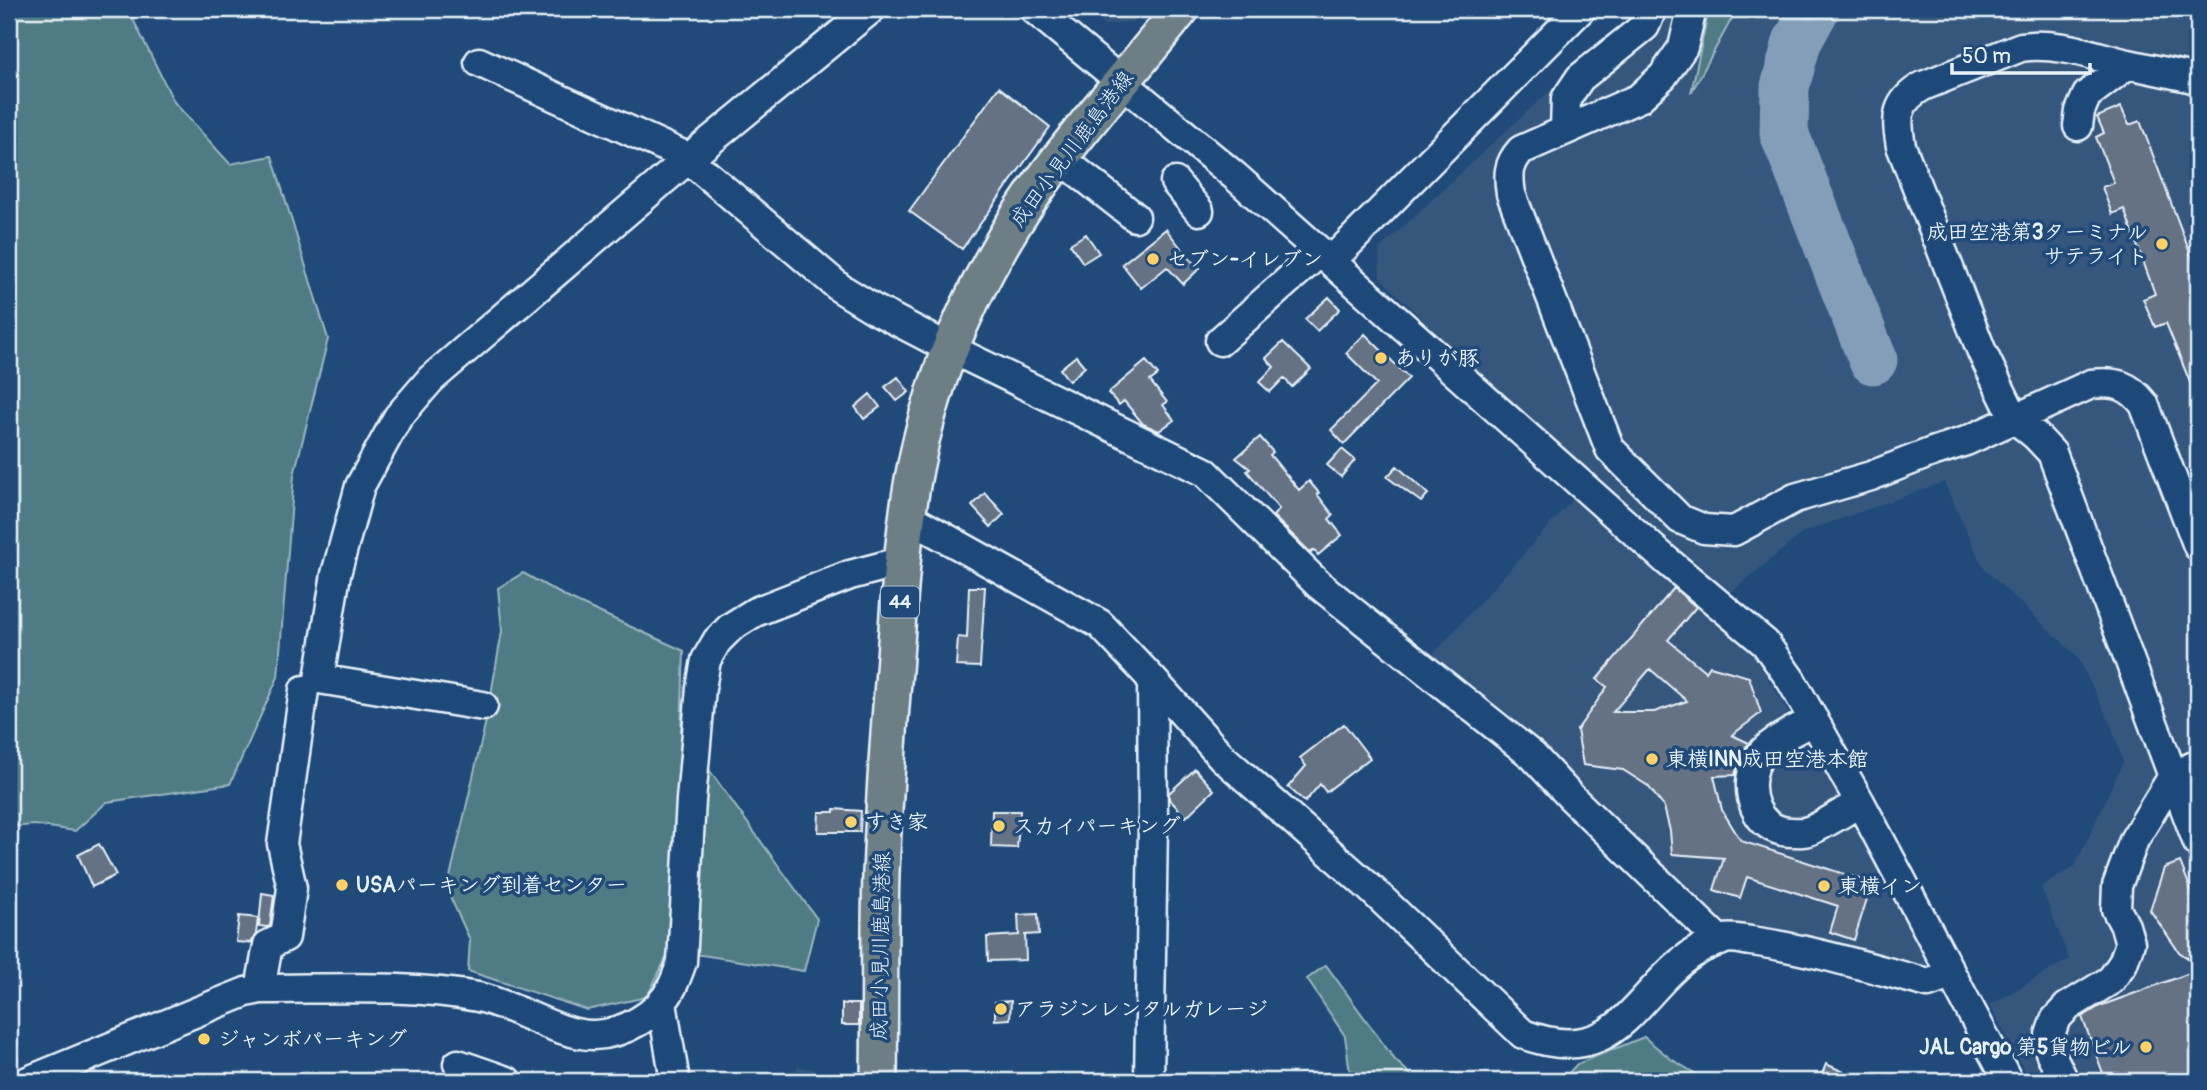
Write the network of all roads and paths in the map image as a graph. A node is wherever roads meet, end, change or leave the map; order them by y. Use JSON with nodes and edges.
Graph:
{"nodes":[{"id":1,"x":871,"y":9,"type":"edge"},
{"id":2,"x":1034,"y":9,"type":"edge"},
{"id":3,"x":1181,"y":9,"type":"edge"},
{"id":4,"x":1581,"y":9,"type":"edge"},
{"id":5,"x":1652,"y":9,"type":"edge"},
{"id":6,"x":1692,"y":9,"type":"edge"},
{"id":7,"x":479,"y":62,"type":"dead end"},
{"id":8,"x":2128,"y":64,"type":"junction"},
{"id":9,"x":2198,"y":79,"type":"edge"},
{"id":10,"x":1123,"y":81,"type":"junction"},
{"id":11,"x":2078,"y":126,"type":"dead end"},
{"id":12,"x":1565,"y":129,"type":"junction"},
{"id":13,"x":1060,"y":158,"type":"junction"},
{"id":14,"x":688,"y":159,"type":"junction"},
{"id":15,"x":1175,"y":183,"type":"dead end"},
{"id":16,"x":1199,"y":211,"type":"dead end"},
{"id":17,"x":1135,"y":217,"type":"dead end"},
{"id":18,"x":1325,"y":256,"type":"junction"},
{"id":19,"x":1220,"y":341,"type":"dead end"},
{"id":20,"x":950,"y":348,"type":"junction"},
{"id":21,"x":2014,"y":418,"type":"junction"},
{"id":22,"x":908,"y":517,"type":"junction"},
{"id":23,"x":2198,"y":546,"type":"edge"},
{"id":24,"x":903,"y":561,"type":"junction"},
{"id":25,"x":1152,"y":679,"type":"junction"},
{"id":26,"x":304,"y":690,"type":"dead end"},
{"id":27,"x":483,"y":706,"type":"dead end"},
{"id":28,"x":1814,"y":720,"type":"junction"},
{"id":29,"x":2186,"y":770,"type":"edge"},
{"id":30,"x":1860,"y":802,"type":"junction"},
{"id":31,"x":2198,"y":843,"type":"edge"},
{"id":32,"x":1720,"y":941,"type":"junction"},
{"id":33,"x":1950,"y":975,"type":"junction"},
{"id":34,"x":260,"y":989,"type":"junction"},
{"id":35,"x":662,"y":1003,"type":"junction"},
{"id":36,"x":458,"y":1064,"type":"dead end"},
{"id":37,"x":28,"y":1081,"type":"edge"},
{"id":38,"x":507,"y":1081,"type":"edge"},
{"id":39,"x":675,"y":1081,"type":"edge"},
{"id":40,"x":879,"y":1081,"type":"edge"},
{"id":41,"x":1149,"y":1081,"type":"edge"},
{"id":42,"x":2008,"y":1081,"type":"edge"},
{"id":43,"x":2064,"y":1081,"type":"edge"}],
"edges":[{"from":1,"to":14,"type":"street"},
{"from":2,"to":10,"type":"street"},
{"from":3,"to":10,"type":"main road","name":"成田小見川鹿島港線","number":"44"},
{"from":4,"to":18,"type":"street"},
{"from":5,"to":12,"type":"street"},
{"from":6,"to":12,"type":"street"},
{"from":7,"to":14,"type":"street"},
{"from":8,"to":9,"type":"street"},
{"from":8,"to":11,"type":"street"},
{"from":8,"to":21,"type":"street"},
{"from":10,"to":13,"type":"main road","name":"成田小見川鹿島港線","number":"44"},
{"from":10,"to":18,"type":"street"},
{"from":12,"to":21,"type":"street"},
{"from":13,"to":17,"type":"street"},
{"from":13,"to":20,"type":"main road","name":"成田小見川鹿島港線","number":"44"},
{"from":14,"to":20,"type":"street"},
{"from":14,"to":27,"type":"street"},
{"from":15,"to":16,"type":"street"},
{"from":18,"to":19,"type":"street"},
{"from":18,"to":28,"type":"street"},
{"from":20,"to":22,"type":"main road","name":"成田小見川鹿島港線","number":"44"},
{"from":20,"to":32,"type":"street"},
{"from":21,"to":23,"type":"street"},
{"from":21,"to":29,"type":"street"},
{"from":22,"to":24,"type":"main road","name":"成田小見川鹿島港線","number":"44"},
{"from":22,"to":25,"type":"street"},
{"from":24,"to":35,"type":"street"},
{"from":24,"to":40,"type":"main road","name":"成田小見川鹿島港線","number":"44"},
{"from":25,"to":32,"type":"street"},
{"from":25,"to":41,"type":"street"},
{"from":26,"to":34,"type":"street"},
{"from":28,"to":30,"type":"street"},
{"from":28,"to":30,"type":"street"},
{"from":29,"to":31,"type":"street"},
{"from":29,"to":43,"type":"street"},
{"from":30,"to":33,"type":"street"},
{"from":32,"to":33,"type":"street"},
{"from":33,"to":42,"type":"street"},
{"from":34,"to":35,"type":"street"},
{"from":34,"to":37,"type":"street"},
{"from":35,"to":39,"type":"street"},
{"from":36,"to":38,"type":"street"}]}
